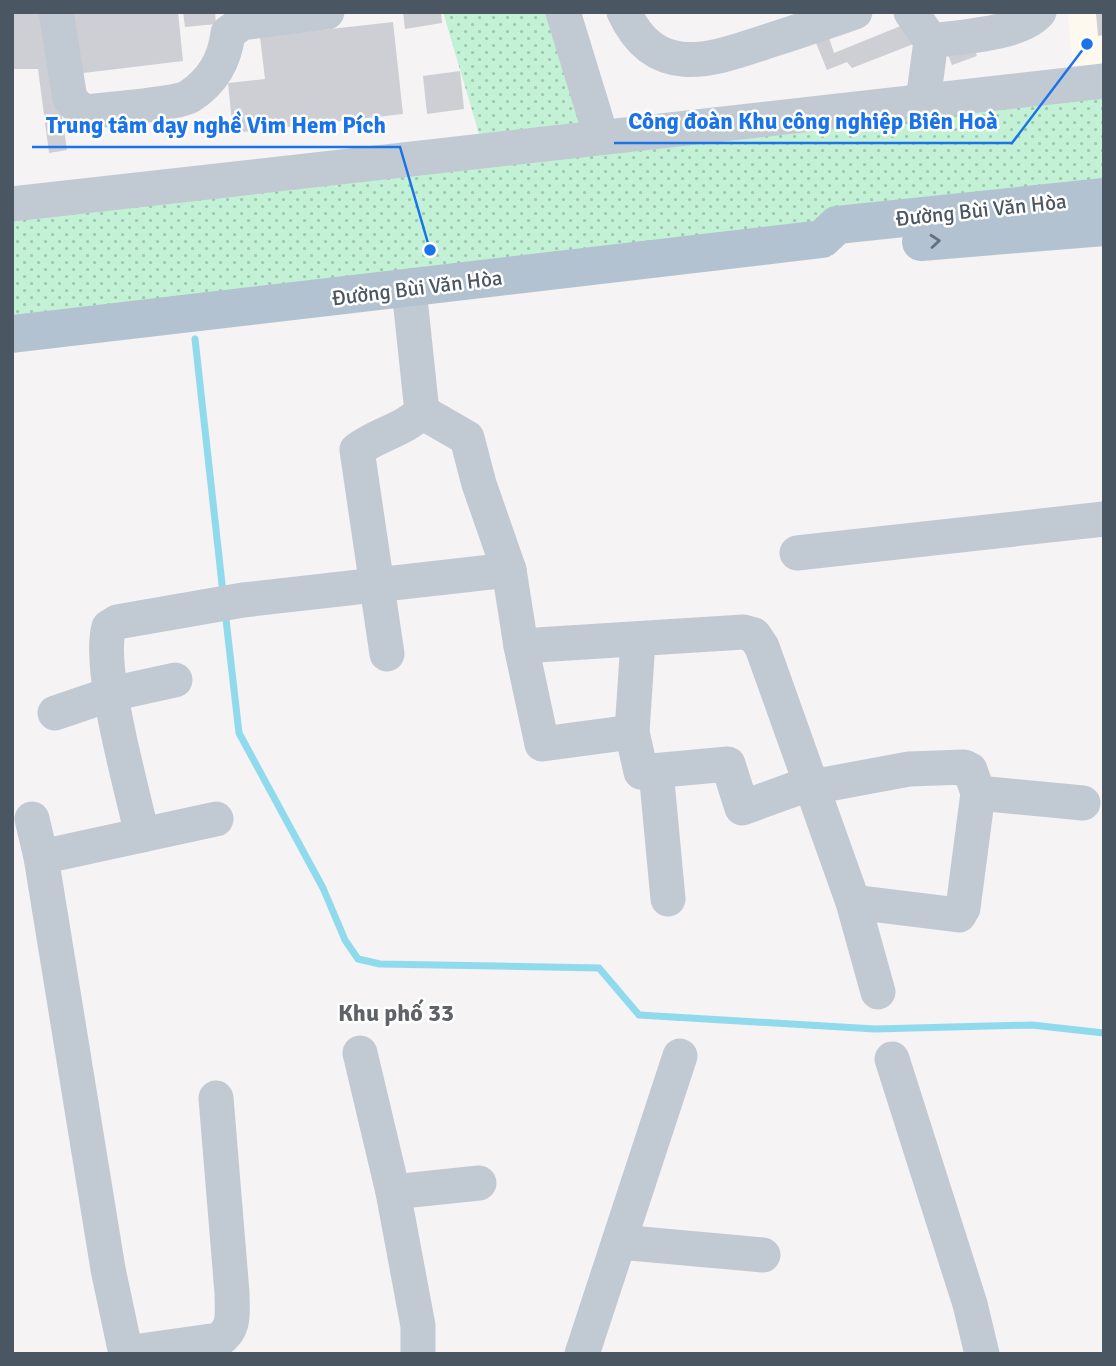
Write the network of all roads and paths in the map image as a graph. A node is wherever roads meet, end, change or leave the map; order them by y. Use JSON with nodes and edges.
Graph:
{"nodes":[{"id":1,"x":56,"y":12,"type":"edge"},
{"id":2,"x":327,"y":12,"type":"edge"},
{"id":3,"x":563,"y":12,"type":"edge"},
{"id":4,"x":624,"y":12,"type":"edge"},
{"id":5,"x":855,"y":12,"type":"edge"},
{"id":6,"x":911,"y":12,"type":"edge"},
{"id":7,"x":1039,"y":12,"type":"edge"},
{"id":8,"x":931,"y":41,"type":"junction"},
{"id":9,"x":1104,"y":81,"type":"edge"},
{"id":10,"x":923,"y":101,"type":"junction"},
{"id":11,"x":601,"y":136,"type":"junction"},
{"id":12,"x":1104,"y":197,"type":"edge"},
{"id":13,"x":12,"y":204,"type":"edge"},
{"id":14,"x":1104,"y":227,"type":"edge"},
{"id":15,"x":822,"y":239,"type":"junction"},
{"id":16,"x":408,"y":289,"type":"junction"},
{"id":17,"x":12,"y":334,"type":"edge"},
{"id":18,"x":422,"y":412,"type":"junction"},
{"id":19,"x":1104,"y":519,"type":"edge"},
{"id":20,"x":797,"y":553,"type":"dead end"},
{"id":21,"x":509,"y":570,"type":"junction"},
{"id":22,"x":378,"y":586,"type":"junction"},
{"id":23,"x":638,"y":640,"type":"junction"},
{"id":24,"x":520,"y":646,"type":"junction"},
{"id":25,"x":387,"y":654,"type":"dead end"},
{"id":26,"x":175,"y":680,"type":"dead end"},
{"id":27,"x":111,"y":694,"type":"junction"},
{"id":28,"x":55,"y":713,"type":"dead end"},
{"id":29,"x":632,"y":732,"type":"junction"},
{"id":30,"x":656,"y":771,"type":"junction"},
{"id":31,"x":812,"y":785,"type":"junction"},
{"id":32,"x":978,"y":793,"type":"junction"},
{"id":33,"x":1083,"y":803,"type":"dead end"},
{"id":34,"x":32,"y":819,"type":"dead end"},
{"id":35,"x":216,"y":820,"type":"dead end"},
{"id":36,"x":142,"y":835,"type":"junction"},
{"id":37,"x":41,"y":858,"type":"junction"},
{"id":38,"x":668,"y":899,"type":"dead end"},
{"id":39,"x":853,"y":902,"type":"junction"},
{"id":40,"x":878,"y":992,"type":"dead end"},
{"id":41,"x":360,"y":1053,"type":"dead end"},
{"id":42,"x":680,"y":1056,"type":"dead end"},
{"id":43,"x":892,"y":1059,"type":"dead end"},
{"id":44,"x":216,"y":1098,"type":"dead end"},
{"id":45,"x":479,"y":1183,"type":"dead end"},
{"id":46,"x":393,"y":1192,"type":"junction"},
{"id":47,"x":619,"y":1242,"type":"junction"},
{"id":48,"x":763,"y":1255,"type":"dead end"},
{"id":49,"x":126,"y":1353,"type":"edge"},
{"id":50,"x":418,"y":1354,"type":"edge"},
{"id":51,"x":582,"y":1354,"type":"edge"},
{"id":52,"x":982,"y":1354,"type":"edge"}],
"edges":[{"from":1,"to":2,"type":"street"},
{"from":3,"to":11,"type":"street"},
{"from":4,"to":5,"type":"street"},
{"from":6,"to":8,"type":"street"},
{"from":7,"to":8,"type":"street"},
{"from":8,"to":10,"type":"street"},
{"from":9,"to":10,"type":"street"},
{"from":10,"to":11,"type":"street"},
{"from":11,"to":13,"type":"street"},
{"from":12,"to":15,"type":"main road","name":"Đường Bùi Văn Hòa"},
{"from":15,"to":14,"type":"main road","name":"Đường Bùi Văn Hòa","one_way":true},
{"from":15,"to":16,"type":"main road","name":"Đường Bùi Văn Hòa"},
{"from":16,"to":17,"type":"main road","name":"Đường Bùi Văn Hòa"},
{"from":16,"to":18,"type":"street"},
{"from":18,"to":21,"type":"street"},
{"from":18,"to":22,"type":"street"},
{"from":19,"to":20,"type":"street"},
{"from":21,"to":22,"type":"street"},
{"from":21,"to":24,"type":"street"},
{"from":22,"to":25,"type":"street"},
{"from":22,"to":27,"type":"street"},
{"from":23,"to":24,"type":"street"},
{"from":23,"to":29,"type":"street"},
{"from":23,"to":31,"type":"street"},
{"from":24,"to":29,"type":"street"},
{"from":26,"to":27,"type":"street"},
{"from":27,"to":28,"type":"street"},
{"from":27,"to":36,"type":"street"},
{"from":29,"to":30,"type":"street"},
{"from":30,"to":31,"type":"street"},
{"from":30,"to":38,"type":"street"},
{"from":31,"to":32,"type":"street"},
{"from":31,"to":39,"type":"street"},
{"from":32,"to":33,"type":"street"},
{"from":32,"to":39,"type":"street"},
{"from":34,"to":37,"type":"street"},
{"from":35,"to":36,"type":"street"},
{"from":36,"to":37,"type":"street"},
{"from":37,"to":49,"type":"street"},
{"from":39,"to":40,"type":"street"},
{"from":41,"to":46,"type":"street"},
{"from":42,"to":47,"type":"street"},
{"from":43,"to":52,"type":"street"},
{"from":44,"to":49,"type":"street"},
{"from":45,"to":46,"type":"street"},
{"from":46,"to":50,"type":"street"},
{"from":47,"to":48,"type":"street"},
{"from":47,"to":51,"type":"street"}]}
